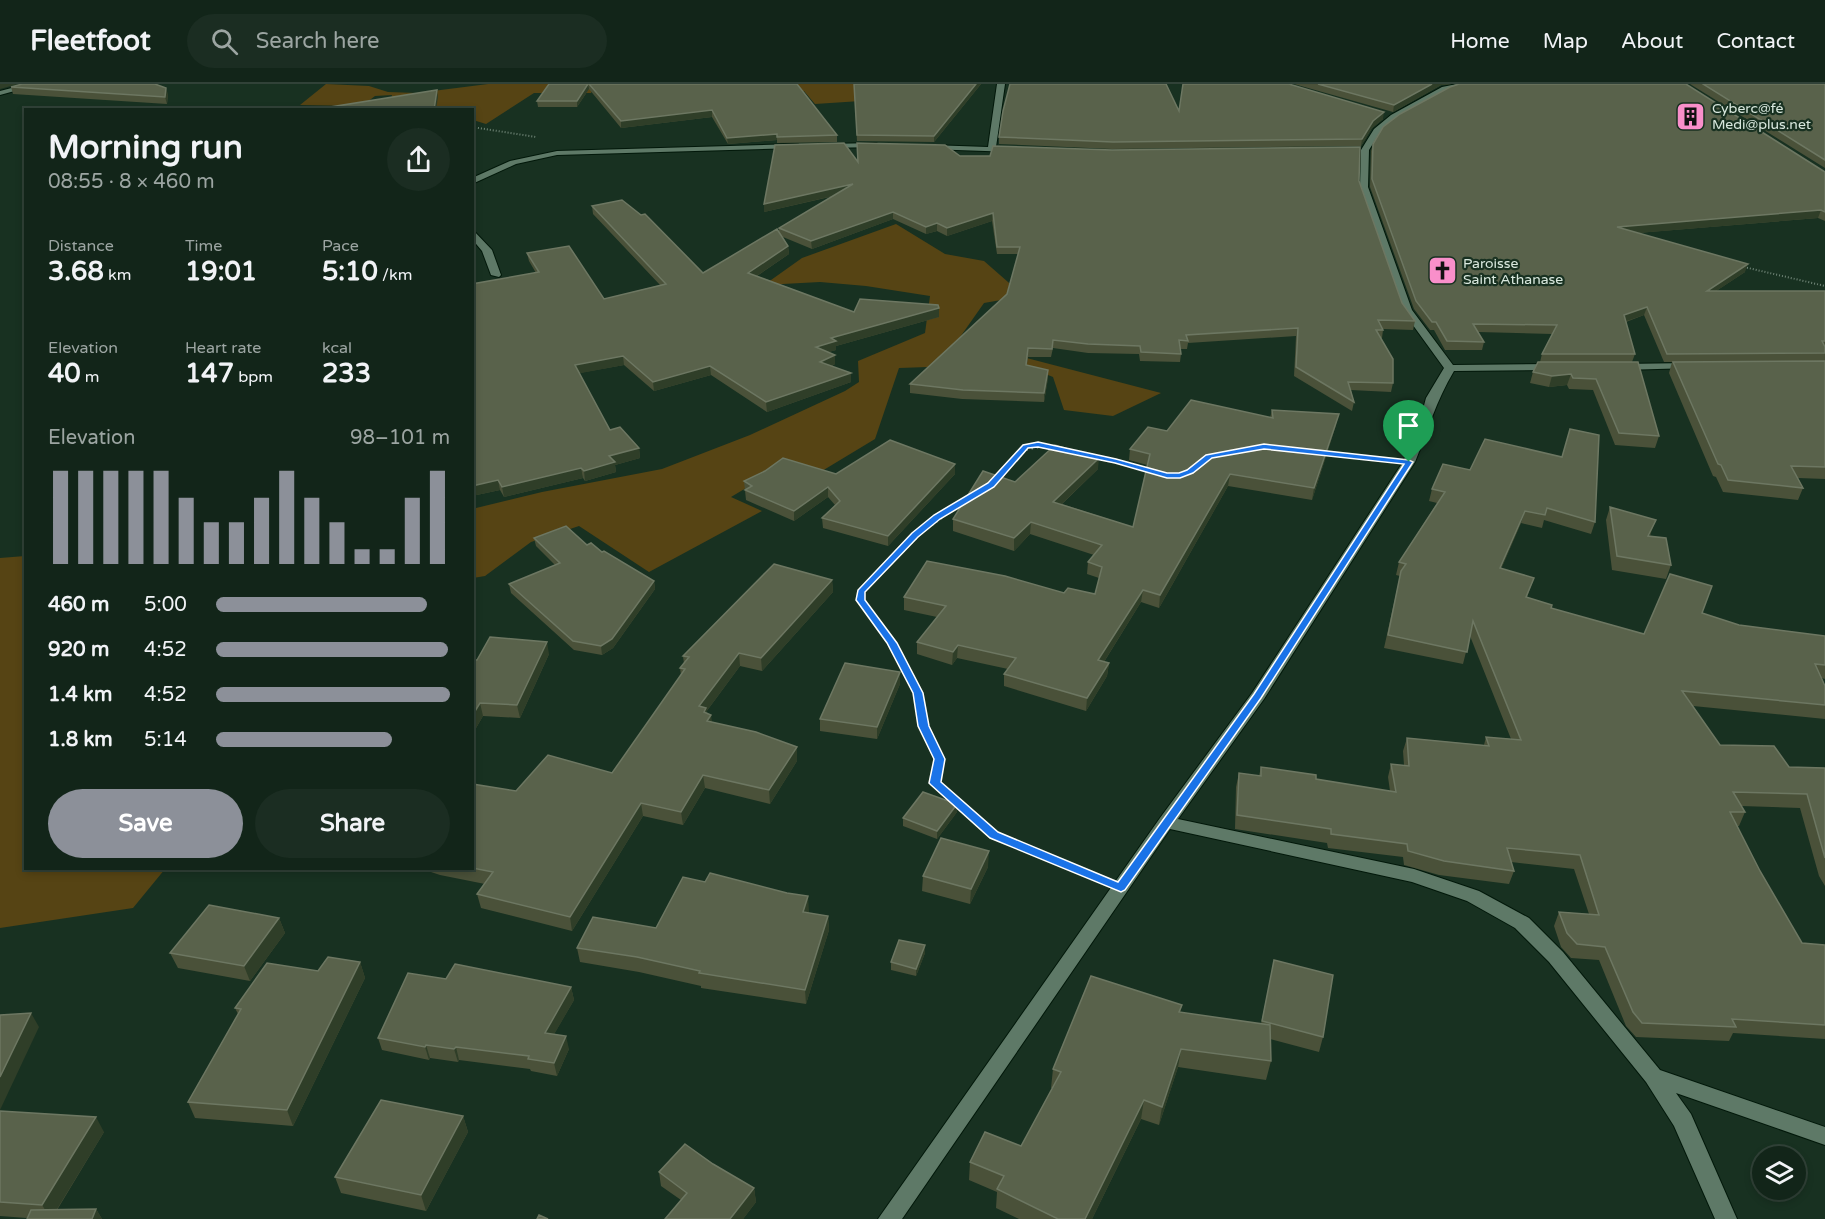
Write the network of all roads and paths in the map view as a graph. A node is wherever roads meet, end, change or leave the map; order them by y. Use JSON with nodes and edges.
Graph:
{"nodes":[{"id":1,"x":36,"y":84,"type":"edge"},
{"id":2,"x":1001,"y":84,"type":"edge"},
{"id":3,"x":1466,"y":84,"type":"edge"},
{"id":4,"x":0,"y":93,"type":"edge"},
{"id":5,"x":800,"y":146,"type":"edge"},
{"id":6,"x":812,"y":146,"type":"edge"},
{"id":7,"x":885,"y":146,"type":"edge"},
{"id":8,"x":918,"y":147,"type":"edge"},
{"id":9,"x":992,"y":149,"type":"junction"},
{"id":10,"x":1023,"y":151,"type":"edge"},
{"id":11,"x":474,"y":181,"type":"edge"},
{"id":12,"x":474,"y":234,"type":"edge"},
{"id":13,"x":1737,"y":266,"type":"edge"},
{"id":14,"x":496,"y":275,"type":"dead end"},
{"id":15,"x":1825,"y":286,"type":"edge"},
{"id":16,"x":1705,"y":366,"type":"edge"},
{"id":17,"x":1566,"y":367,"type":"edge"},
{"id":18,"x":1613,"y":367,"type":"edge"},
{"id":19,"x":1450,"y":368,"type":"junction"},
{"id":20,"x":1060,"y":449,"type":"edge"},
{"id":21,"x":1320,"y":452,"type":"edge"},
{"id":22,"x":1082,"y":454,"type":"edge"},
{"id":23,"x":1409,"y":462,"type":"junction"},
{"id":24,"x":1157,"y":472,"type":"edge"},
{"id":25,"x":991,"y":485,"type":"edge"},
{"id":26,"x":973,"y":496,"type":"edge"},
{"id":27,"x":1166,"y":822,"type":"junction"},
{"id":28,"x":1121,"y":887,"type":"junction"},
{"id":29,"x":1653,"y":1076,"type":"junction"},
{"id":30,"x":1825,"y":1136,"type":"edge"},
{"id":31,"x":889,"y":1219,"type":"edge"},
{"id":32,"x":1726,"y":1219,"type":"edge"}],
"edges":[{"from":1,"to":4,"type":"street"},
{"from":2,"to":9,"type":"street"},
{"from":3,"to":19,"type":"street"},
{"from":5,"to":11,"type":"street"},
{"from":6,"to":7,"type":"street"},
{"from":8,"to":9,"type":"street"},
{"from":9,"to":10,"type":"street"},
{"from":12,"to":14,"type":"street"},
{"from":13,"to":15,"type":"path"},
{"from":16,"to":18,"type":"street"},
{"from":17,"to":19,"type":"street"},
{"from":19,"to":23,"type":"street"},
{"from":20,"to":25,"type":"path"},
{"from":21,"to":23,"type":"path"},
{"from":22,"to":24,"type":"path"},
{"from":23,"to":27,"type":"street"},
{"from":26,"to":28,"type":"path"},
{"from":27,"to":28,"type":"street"},
{"from":27,"to":29,"type":"street"},
{"from":28,"to":31,"type":"street"},
{"from":29,"to":30,"type":"street"},
{"from":29,"to":32,"type":"street"}]}
